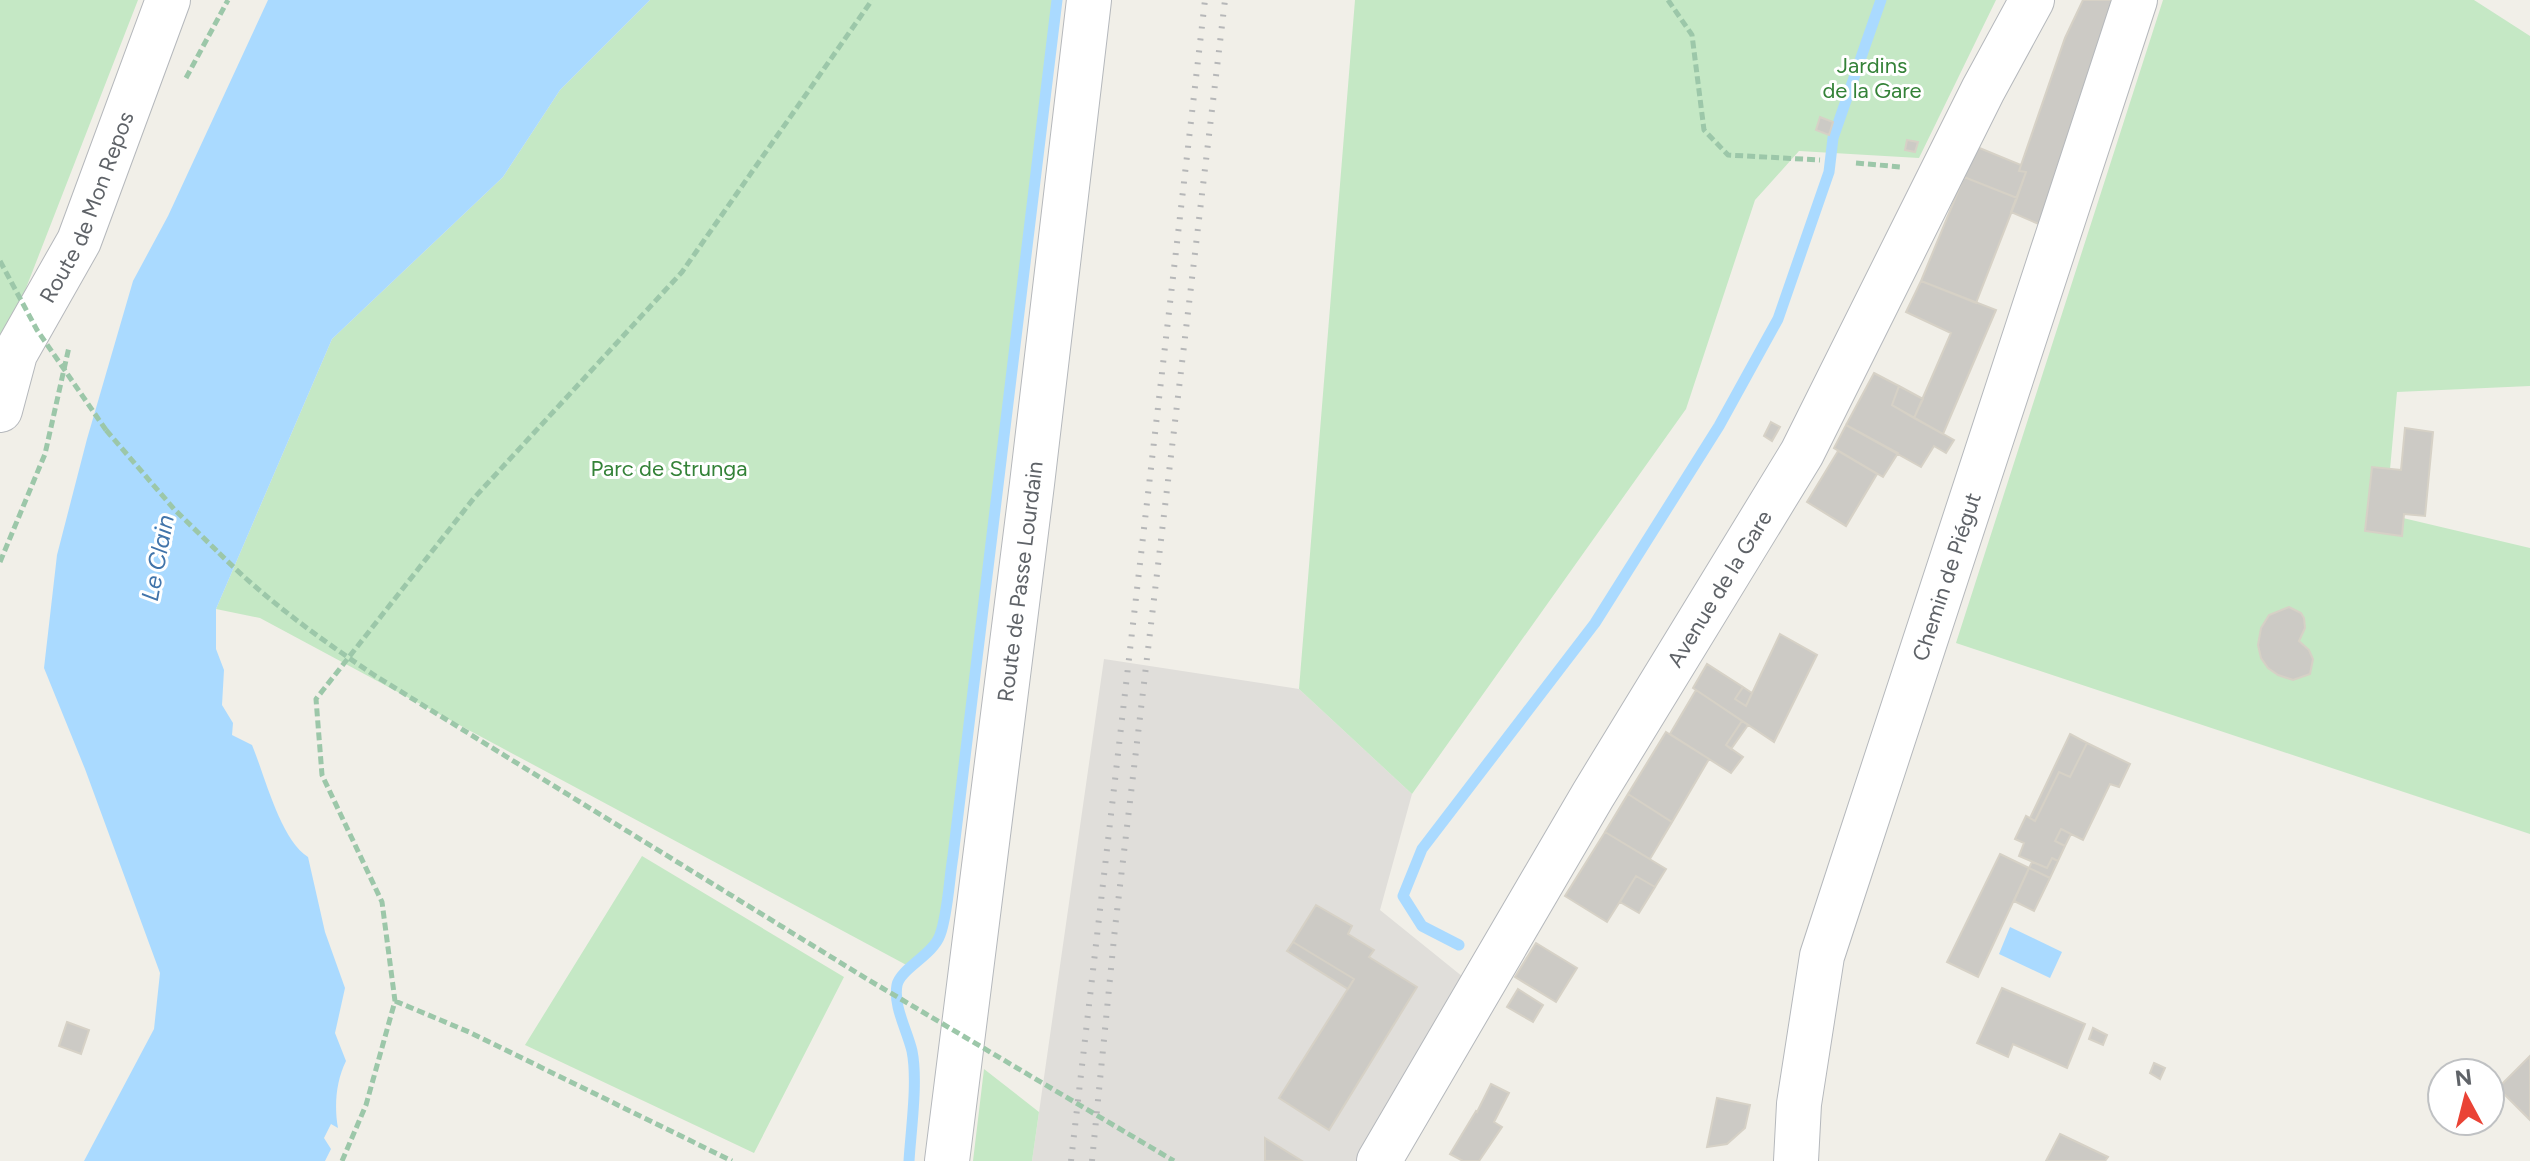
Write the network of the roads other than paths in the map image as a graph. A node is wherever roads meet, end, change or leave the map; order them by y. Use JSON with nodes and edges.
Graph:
{"nodes":[{"id":1,"x":168,"y":0,"type":"edge"},
{"id":2,"x":1089,"y":0,"type":"edge"},
{"id":3,"x":2032,"y":0,"type":"edge"},
{"id":4,"x":2135,"y":0,"type":"edge"},
{"id":5,"x":0,"y":410,"type":"edge"},
{"id":6,"x":947,"y":1161,"type":"edge"},
{"id":7,"x":1379,"y":1161,"type":"edge"},
{"id":8,"x":1796,"y":1161,"type":"edge"}],
"edges":[{"from":1,"to":5,"type":"street","name":"Route de Mon Repos"},
{"from":2,"to":6,"type":"street","name":"Route de Passe Lourdain"},
{"from":3,"to":7,"type":"street","name":"Avenue de la Gare"},
{"from":4,"to":8,"type":"street","name":"Chemin de Piégut"}]}
